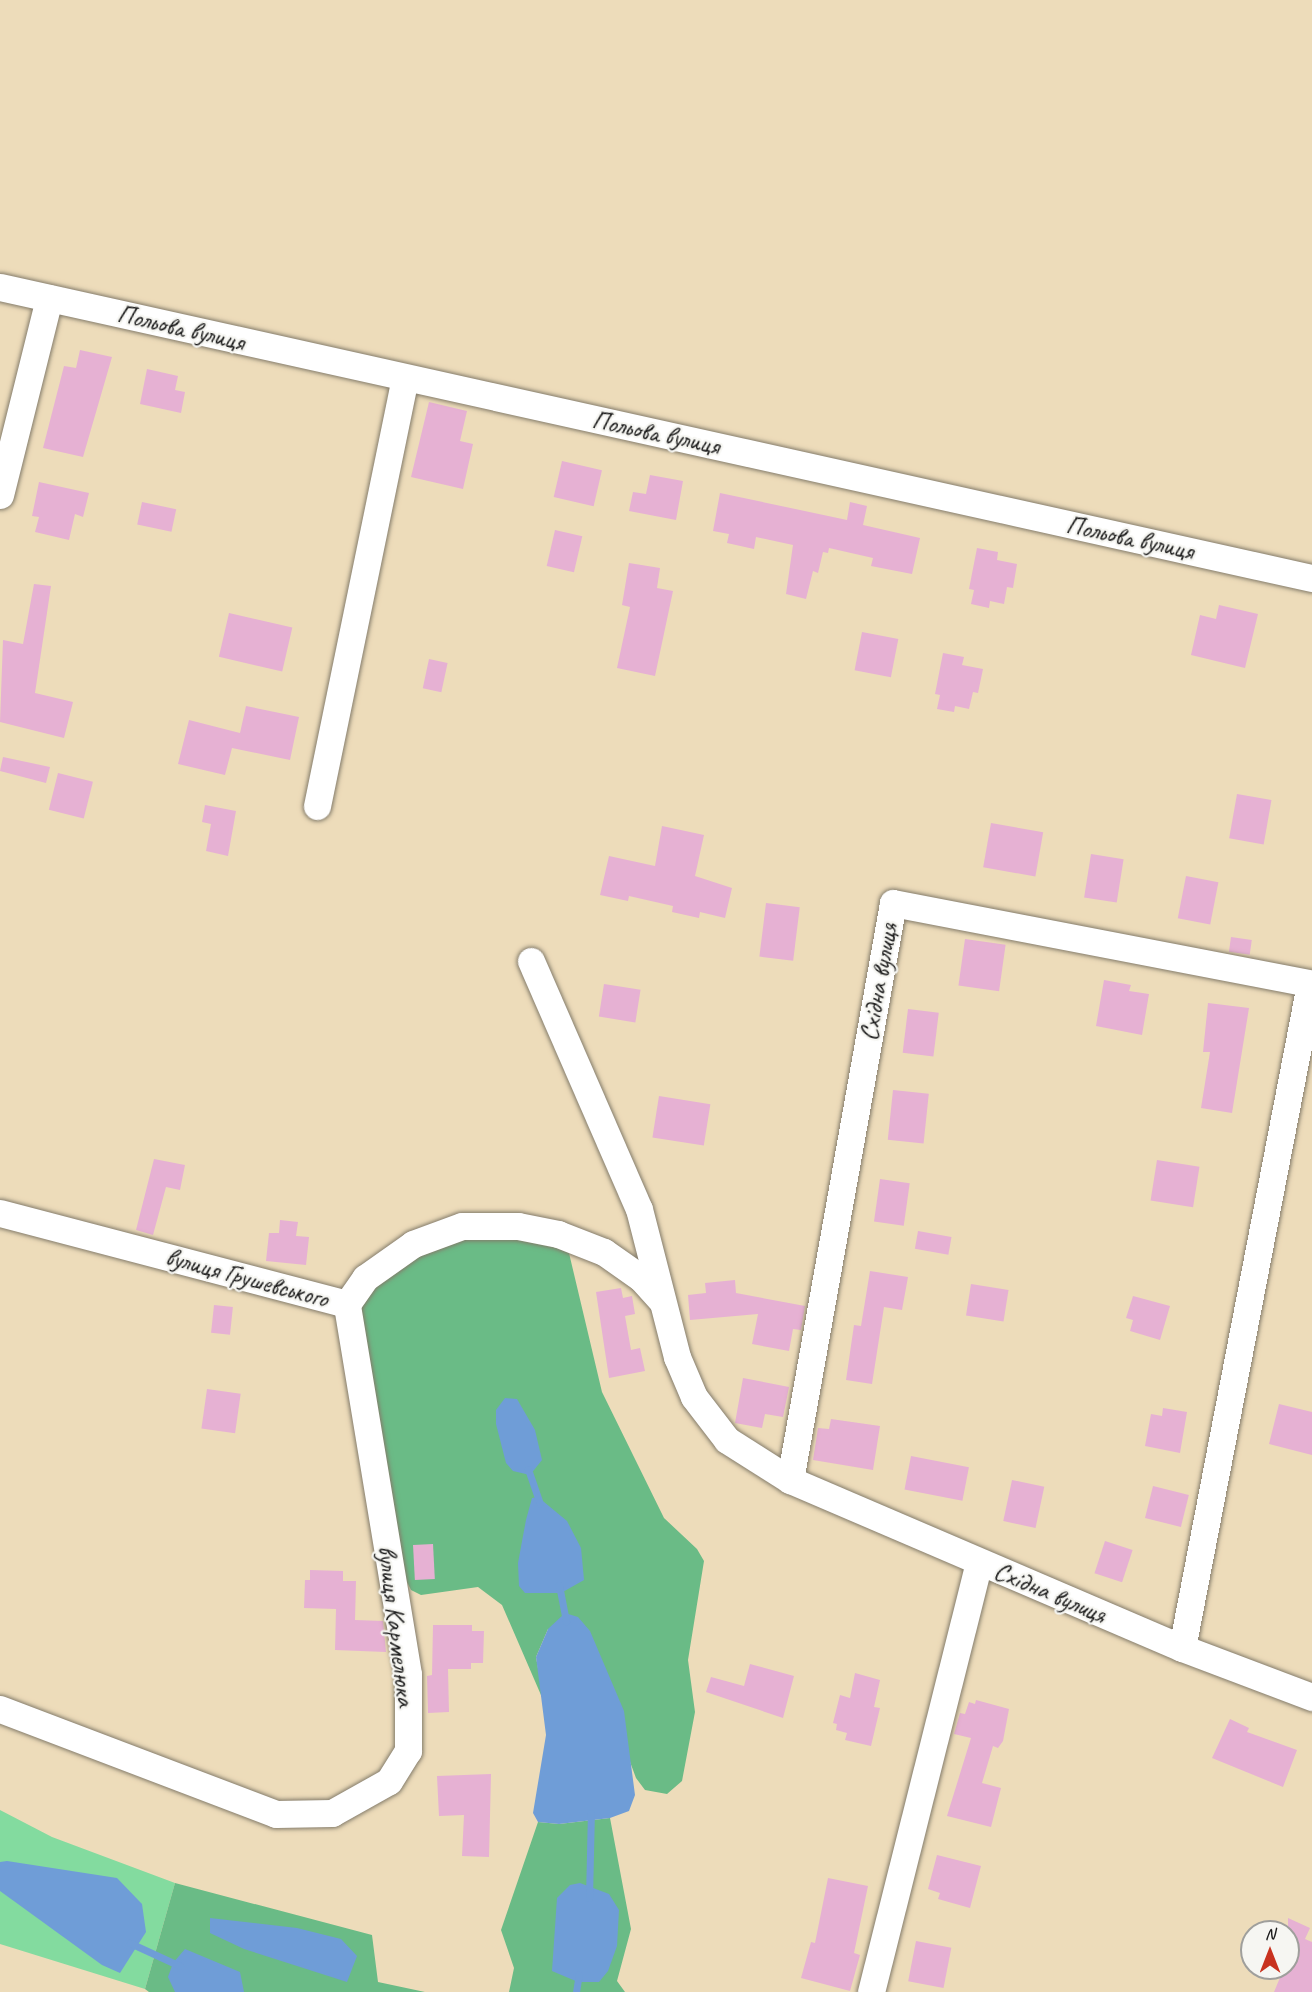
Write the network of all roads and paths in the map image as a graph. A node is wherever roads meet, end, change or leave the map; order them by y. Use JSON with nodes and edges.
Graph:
{"nodes":[{"id":1,"x":0,"y":287,"type":"edge"},
{"id":2,"x":49,"y":298,"type":"junction"},
{"id":3,"x":405,"y":378,"type":"junction"},
{"id":4,"x":0,"y":495,"type":"edge"},
{"id":5,"x":1312,"y":578,"type":"edge"},
{"id":6,"x":317,"y":806,"type":"dead end"},
{"id":7,"x":531,"y":961,"type":"dead end"},
{"id":8,"x":1311,"y":984,"type":"edge"},
{"id":9,"x":0,"y":1213,"type":"edge"},
{"id":10,"x":663,"y":1303,"type":"junction"},
{"id":11,"x":347,"y":1304,"type":"junction"},
{"id":12,"x":790,"y":1480,"type":"junction"},
{"id":13,"x":979,"y":1563,"type":"junction"},
{"id":14,"x":1182,"y":1648,"type":"junction"},
{"id":15,"x":1312,"y":1697,"type":"edge"},
{"id":16,"x":0,"y":1709,"type":"edge"},
{"id":17,"x":871,"y":1992,"type":"edge"}],
"edges":[{"from":1,"to":2,"type":"street","name":"Польова вулиця"},
{"from":2,"to":3,"type":"street","name":"Польова вулиця"},
{"from":2,"to":4,"type":"street"},
{"from":3,"to":5,"type":"street","name":"Польова вулиця"},
{"from":3,"to":6,"type":"street"},
{"from":7,"to":10,"type":"street","name":"Східна вулиця"},
{"from":8,"to":12,"type":"street","name":"Східна вулиця"},
{"from":8,"to":14,"type":"street"},
{"from":9,"to":11,"type":"street","name":"вулиця Грушевського"},
{"from":10,"to":11,"type":"street","name":"вулиця Грушевського"},
{"from":10,"to":12,"type":"street","name":"Східна вулиця"},
{"from":11,"to":16,"type":"street","name":"вулиця Кармелюка"},
{"from":12,"to":13,"type":"street","name":"Східна вулиця"},
{"from":13,"to":14,"type":"street","name":"Східна вулиця"},
{"from":13,"to":17,"type":"street"},
{"from":14,"to":15,"type":"street","name":"Східна вулиця"}]}
